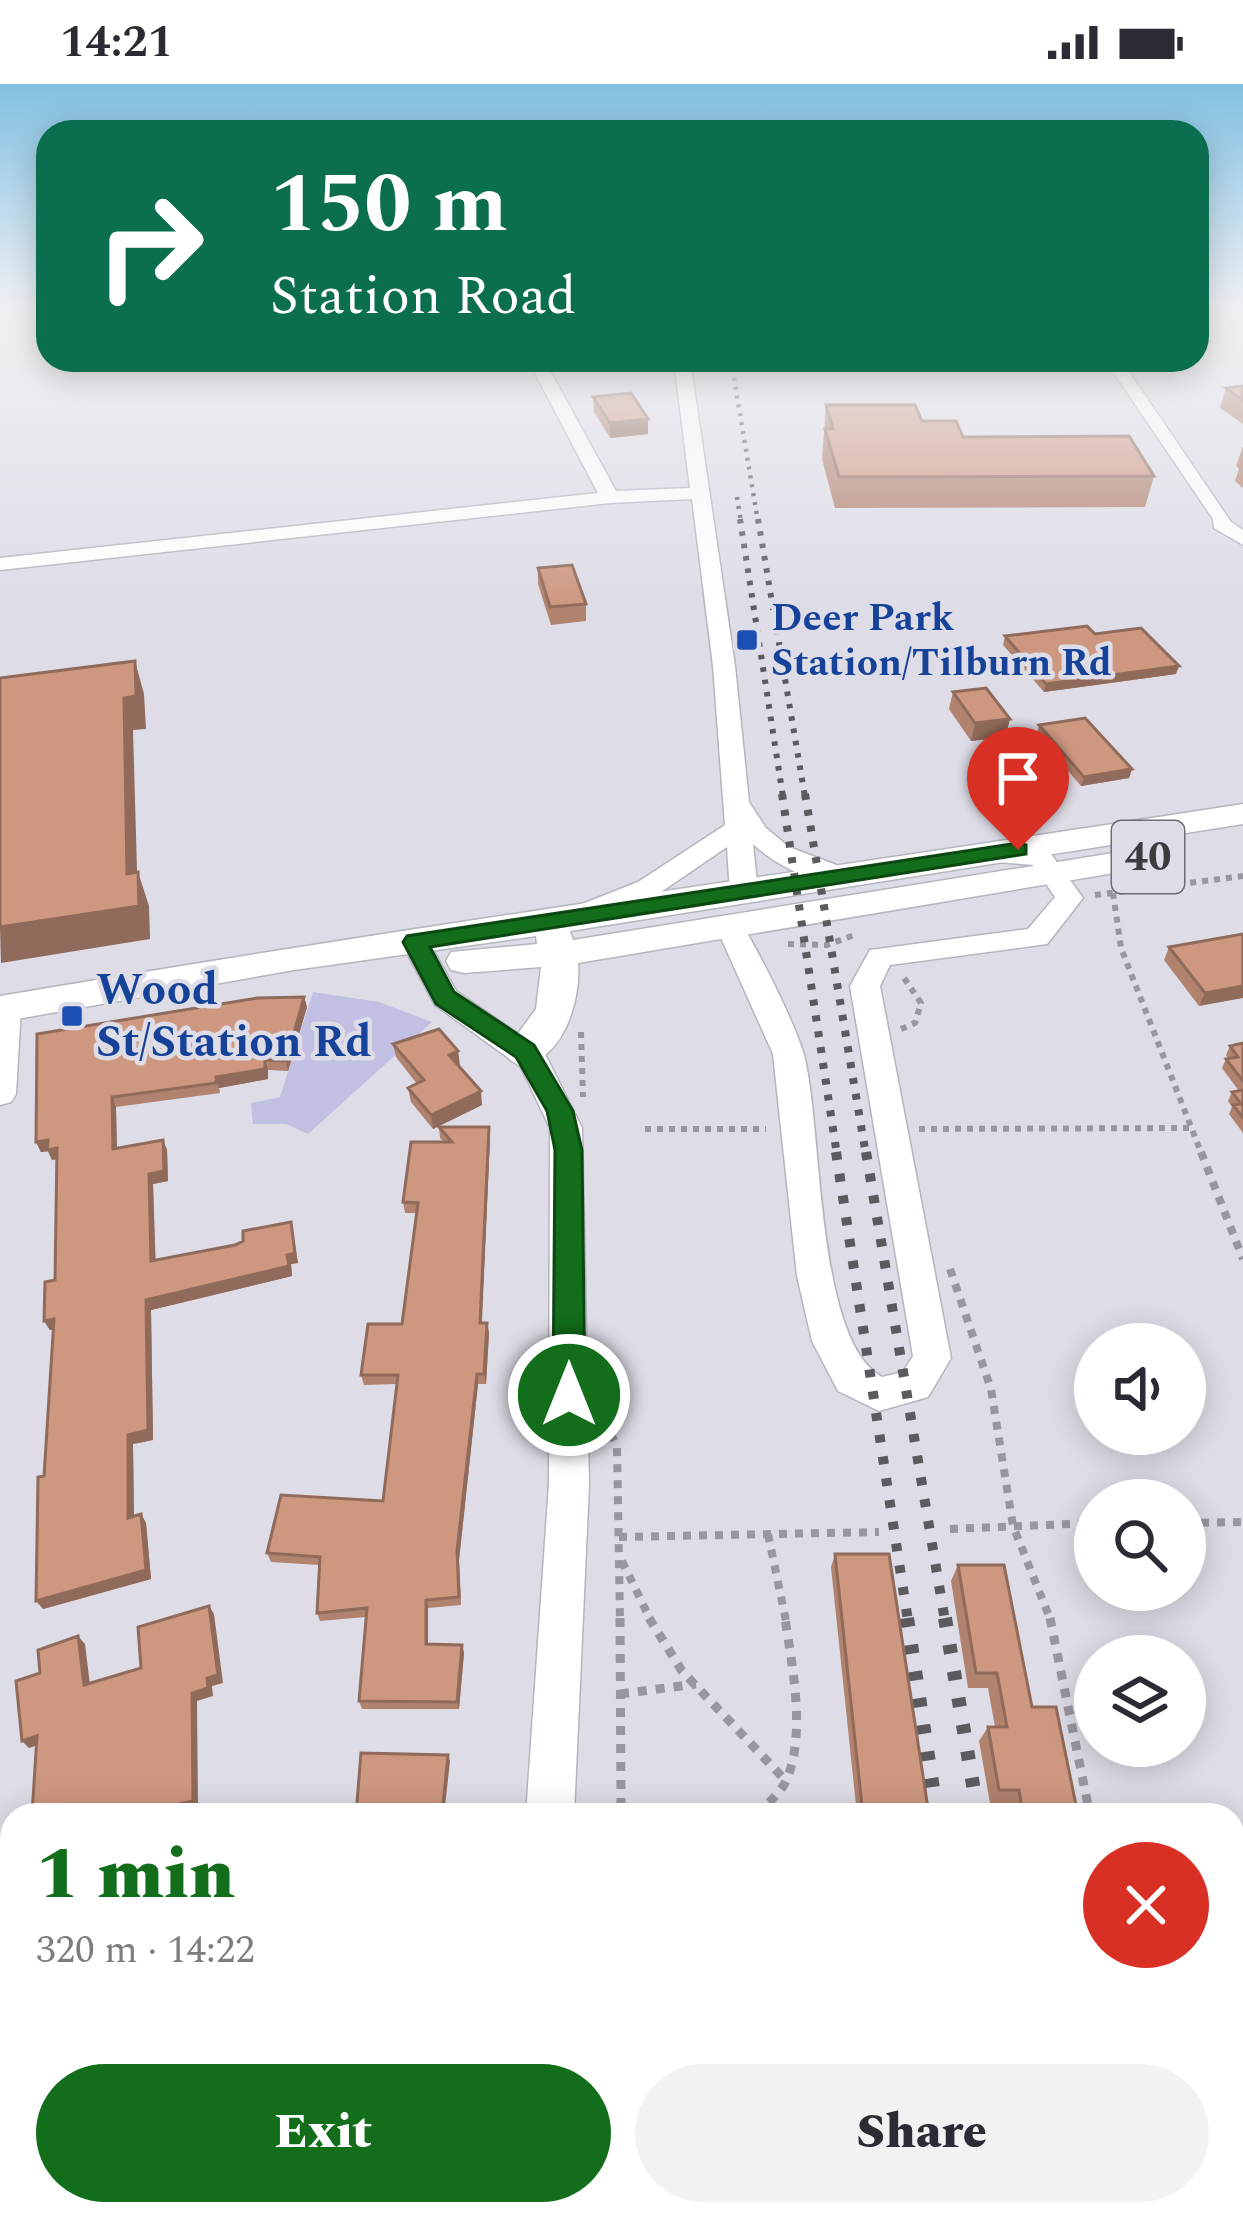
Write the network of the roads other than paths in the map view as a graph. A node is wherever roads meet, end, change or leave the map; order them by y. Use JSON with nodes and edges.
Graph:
{"nodes":[{"id":1,"x":562,"y":409,"type":"edge"},
{"id":2,"x":689,"y":409,"type":"edge"},
{"id":3,"x":1147,"y":409,"type":"edge"},
{"id":4,"x":701,"y":494,"type":"junction"},
{"id":5,"x":610,"y":497,"type":"junction"},
{"id":6,"x":1243,"y":535,"type":"edge"},
{"id":7,"x":0,"y":564,"type":"edge"},
{"id":8,"x":1243,"y":814,"type":"edge"},
{"id":9,"x":736,"y":815,"type":"junction"},
{"id":10,"x":1216,"y":836,"type":"edge"},
{"id":11,"x":974,"y":856,"type":"junction"},
{"id":12,"x":842,"y":877,"type":"junction"},
{"id":13,"x":1061,"y":886,"type":"junction"},
{"id":14,"x":744,"y":892,"type":"junction"},
{"id":15,"x":731,"y":929,"type":"junction"},
{"id":16,"x":810,"y":929,"type":"junction"},
{"id":17,"x":554,"y":939,"type":"junction"},
{"id":18,"x":419,"y":953,"type":"junction"},
{"id":19,"x":3,"y":1009,"type":"edge"},
{"id":20,"x":525,"y":1051,"type":"junction"},
{"id":21,"x":0,"y":1094,"type":"edge"},
{"id":22,"x":551,"y":1803,"type":"edge"}],
"edges":[{"from":1,"to":5,"type":"street"},
{"from":2,"to":4,"type":"street"},
{"from":3,"to":6,"type":"street"},
{"from":4,"to":5,"type":"street"},
{"from":4,"to":9,"type":"street"},
{"from":5,"to":7,"type":"street"},
{"from":8,"to":10,"type":"main road","number":"40"},
{"from":9,"to":12,"type":"street"},
{"from":9,"to":14,"type":"street"},
{"from":9,"to":17,"type":"street"},
{"from":10,"to":11,"type":"main road","number":"40"},
{"from":10,"to":13,"type":"main road","number":"40"},
{"from":11,"to":12,"type":"main road","number":"40"},
{"from":11,"to":13,"type":"street"},
{"from":12,"to":14,"type":"main road","number":"40"},
{"from":13,"to":15,"type":"street"},
{"from":13,"to":16,"type":"main road","number":"40"},
{"from":14,"to":15,"type":"main road"},
{"from":14,"to":16,"type":"main road"},
{"from":14,"to":17,"type":"main road","number":"40"},
{"from":15,"to":16,"type":"main road","number":"40"},
{"from":15,"to":17,"type":"main road","number":"40"},
{"from":17,"to":18,"type":"main road","number":"40"},
{"from":17,"to":20,"type":"main road"},
{"from":18,"to":19,"type":"main road","number":"40"},
{"from":18,"to":20,"type":"street"},
{"from":19,"to":21,"type":"street"},
{"from":20,"to":22,"type":"street"}]}
